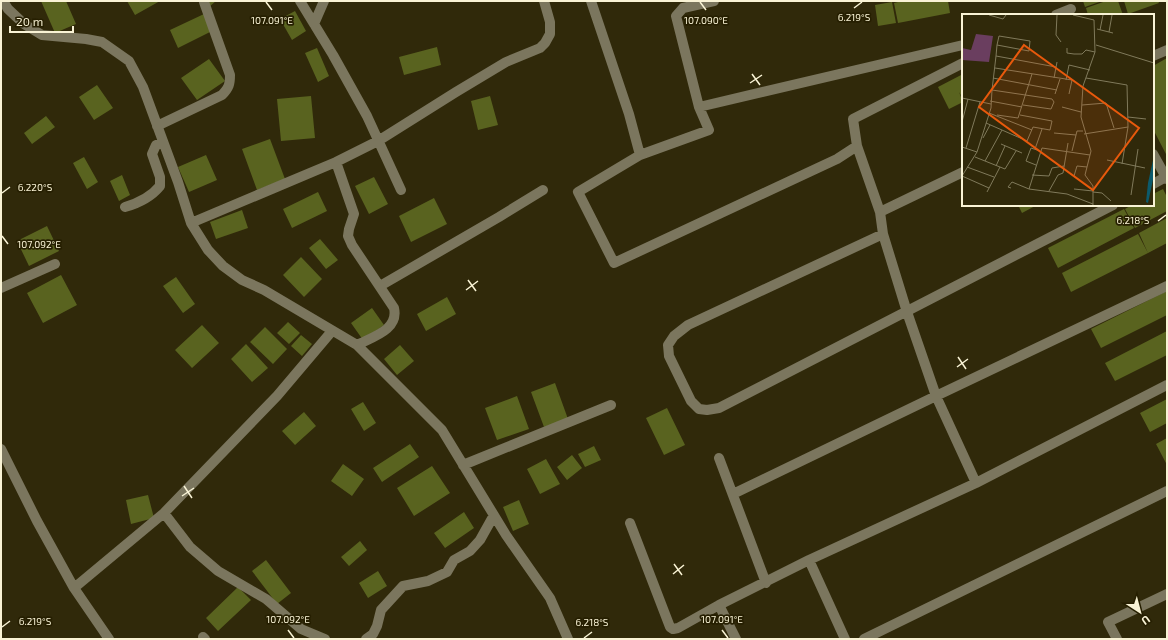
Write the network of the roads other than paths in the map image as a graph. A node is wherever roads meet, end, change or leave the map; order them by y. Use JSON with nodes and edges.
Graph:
{"nodes":[{"id":1,"x":3,"y":1,"type":"edge"},
{"id":2,"x":300,"y":1,"type":"edge"},
{"id":3,"x":324,"y":1,"type":"edge"},
{"id":4,"x":544,"y":1,"type":"edge"},
{"id":5,"x":591,"y":1,"type":"edge"},
{"id":6,"x":714,"y":1,"type":"edge"},
{"id":7,"x":204,"y":2,"type":"dead end"},
{"id":8,"x":1071,"y":8,"type":"edge"},
{"id":9,"x":1058,"y":14,"type":"edge"},
{"id":10,"x":314,"y":24,"type":"junction"},
{"id":11,"x":962,"y":45,"type":"edge"},
{"id":12,"x":1167,"y":50,"type":"edge"},
{"id":13,"x":1154,"y":56,"type":"edge"},
{"id":14,"x":962,"y":64,"type":"edge"},
{"id":15,"x":699,"y":107,"type":"junction"},
{"id":16,"x":158,"y":126,"type":"junction"},
{"id":17,"x":378,"y":141,"type":"junction"},
{"id":18,"x":163,"y":142,"type":"junction"},
{"id":19,"x":857,"y":146,"type":"junction"},
{"id":20,"x":640,"y":155,"type":"junction"},
{"id":21,"x":1154,"y":156,"type":"edge"},
{"id":22,"x":336,"y":162,"type":"junction"},
{"id":23,"x":962,"y":172,"type":"edge"},
{"id":24,"x":1167,"y":178,"type":"edge"},
{"id":25,"x":1154,"y":184,"type":"edge"},
{"id":26,"x":401,"y":190,"type":"dead end"},
{"id":27,"x":543,"y":190,"type":"dead end"},
{"id":28,"x":1111,"y":206,"type":"edge"},
{"id":29,"x":125,"y":207,"type":"dead end"},
{"id":30,"x":880,"y":212,"type":"junction"},
{"id":31,"x":191,"y":223,"type":"junction"},
{"id":32,"x":883,"y":234,"type":"junction"},
{"id":33,"x":55,"y":264,"type":"dead end"},
{"id":34,"x":380,"y":286,"type":"junction"},
{"id":35,"x":1167,"y":286,"type":"edge"},
{"id":36,"x":1,"y":288,"type":"edge"},
{"id":37,"x":907,"y":312,"type":"junction"},
{"id":38,"x":332,"y":331,"type":"junction"},
{"id":39,"x":356,"y":345,"type":"junction"},
{"id":40,"x":1167,"y":385,"type":"edge"},
{"id":41,"x":936,"y":396,"type":"junction"},
{"id":42,"x":611,"y":405,"type":"dead end"},
{"id":43,"x":1,"y":449,"type":"edge"},
{"id":44,"x":719,"y":458,"type":"dead end"},
{"id":45,"x":463,"y":465,"type":"junction"},
{"id":46,"x":976,"y":483,"type":"junction"},
{"id":47,"x":1167,"y":491,"type":"edge"},
{"id":48,"x":733,"y":494,"type":"junction"},
{"id":49,"x":164,"y":513,"type":"junction"},
{"id":50,"x":494,"y":515,"type":"junction"},
{"id":51,"x":630,"y":523,"type":"dead end"},
{"id":52,"x":809,"y":560,"type":"junction"},
{"id":53,"x":766,"y":583,"type":"junction"},
{"id":54,"x":74,"y":588,"type":"junction"},
{"id":55,"x":1167,"y":594,"type":"edge"},
{"id":56,"x":720,"y":605,"type":"junction"},
{"id":57,"x":109,"y":639,"type":"edge"},
{"id":58,"x":325,"y":639,"type":"edge"},
{"id":59,"x":366,"y":639,"type":"edge"},
{"id":60,"x":568,"y":639,"type":"edge"},
{"id":61,"x":736,"y":639,"type":"edge"},
{"id":62,"x":845,"y":639,"type":"edge"},
{"id":63,"x":864,"y":639,"type":"edge"},
{"id":64,"x":1117,"y":639,"type":"edge"}],
"edges":[{"from":1,"to":16,"type":"street"},
{"from":2,"to":10,"type":"street"},
{"from":3,"to":10,"type":"street"},
{"from":4,"to":17,"type":"street"},
{"from":5,"to":20,"type":"street"},
{"from":6,"to":15,"type":"street"},
{"from":7,"to":16,"type":"street"},
{"from":8,"to":9,"type":"street"},
{"from":10,"to":17,"type":"street"},
{"from":11,"to":15,"type":"street"},
{"from":12,"to":13,"type":"street"},
{"from":14,"to":19,"type":"street"},
{"from":15,"to":20,"type":"street"},
{"from":16,"to":18,"type":"street"},
{"from":17,"to":22,"type":"street"},
{"from":17,"to":26,"type":"street"},
{"from":18,"to":29,"type":"street"},
{"from":18,"to":31,"type":"street"},
{"from":19,"to":20,"type":"street"},
{"from":19,"to":30,"type":"street"},
{"from":21,"to":24,"type":"street"},
{"from":22,"to":31,"type":"street"},
{"from":22,"to":34,"type":"street"},
{"from":23,"to":30,"type":"street"},
{"from":24,"to":25,"type":"street"},
{"from":27,"to":34,"type":"street"},
{"from":28,"to":37,"type":"street"},
{"from":30,"to":32,"type":"street"},
{"from":31,"to":38,"type":"street"},
{"from":32,"to":37,"type":"street"},
{"from":32,"to":37,"type":"street"},
{"from":33,"to":36,"type":"street"},
{"from":34,"to":39,"type":"street"},
{"from":35,"to":41,"type":"street"},
{"from":37,"to":41,"type":"street"},
{"from":38,"to":39,"type":"street"},
{"from":38,"to":49,"type":"street"},
{"from":39,"to":45,"type":"street"},
{"from":40,"to":46,"type":"street"},
{"from":41,"to":46,"type":"street"},
{"from":41,"to":48,"type":"street"},
{"from":42,"to":45,"type":"street"},
{"from":43,"to":54,"type":"street"},
{"from":44,"to":48,"type":"street"},
{"from":45,"to":50,"type":"street"},
{"from":46,"to":52,"type":"street"},
{"from":47,"to":63,"type":"street"},
{"from":48,"to":53,"type":"street"},
{"from":49,"to":54,"type":"street"},
{"from":49,"to":58,"type":"street"},
{"from":50,"to":59,"type":"street"},
{"from":50,"to":60,"type":"street"},
{"from":51,"to":56,"type":"street"},
{"from":52,"to":53,"type":"street"},
{"from":52,"to":62,"type":"street"},
{"from":53,"to":56,"type":"street"},
{"from":54,"to":57,"type":"street"},
{"from":55,"to":64,"type":"street"},
{"from":56,"to":61,"type":"street"}]}
